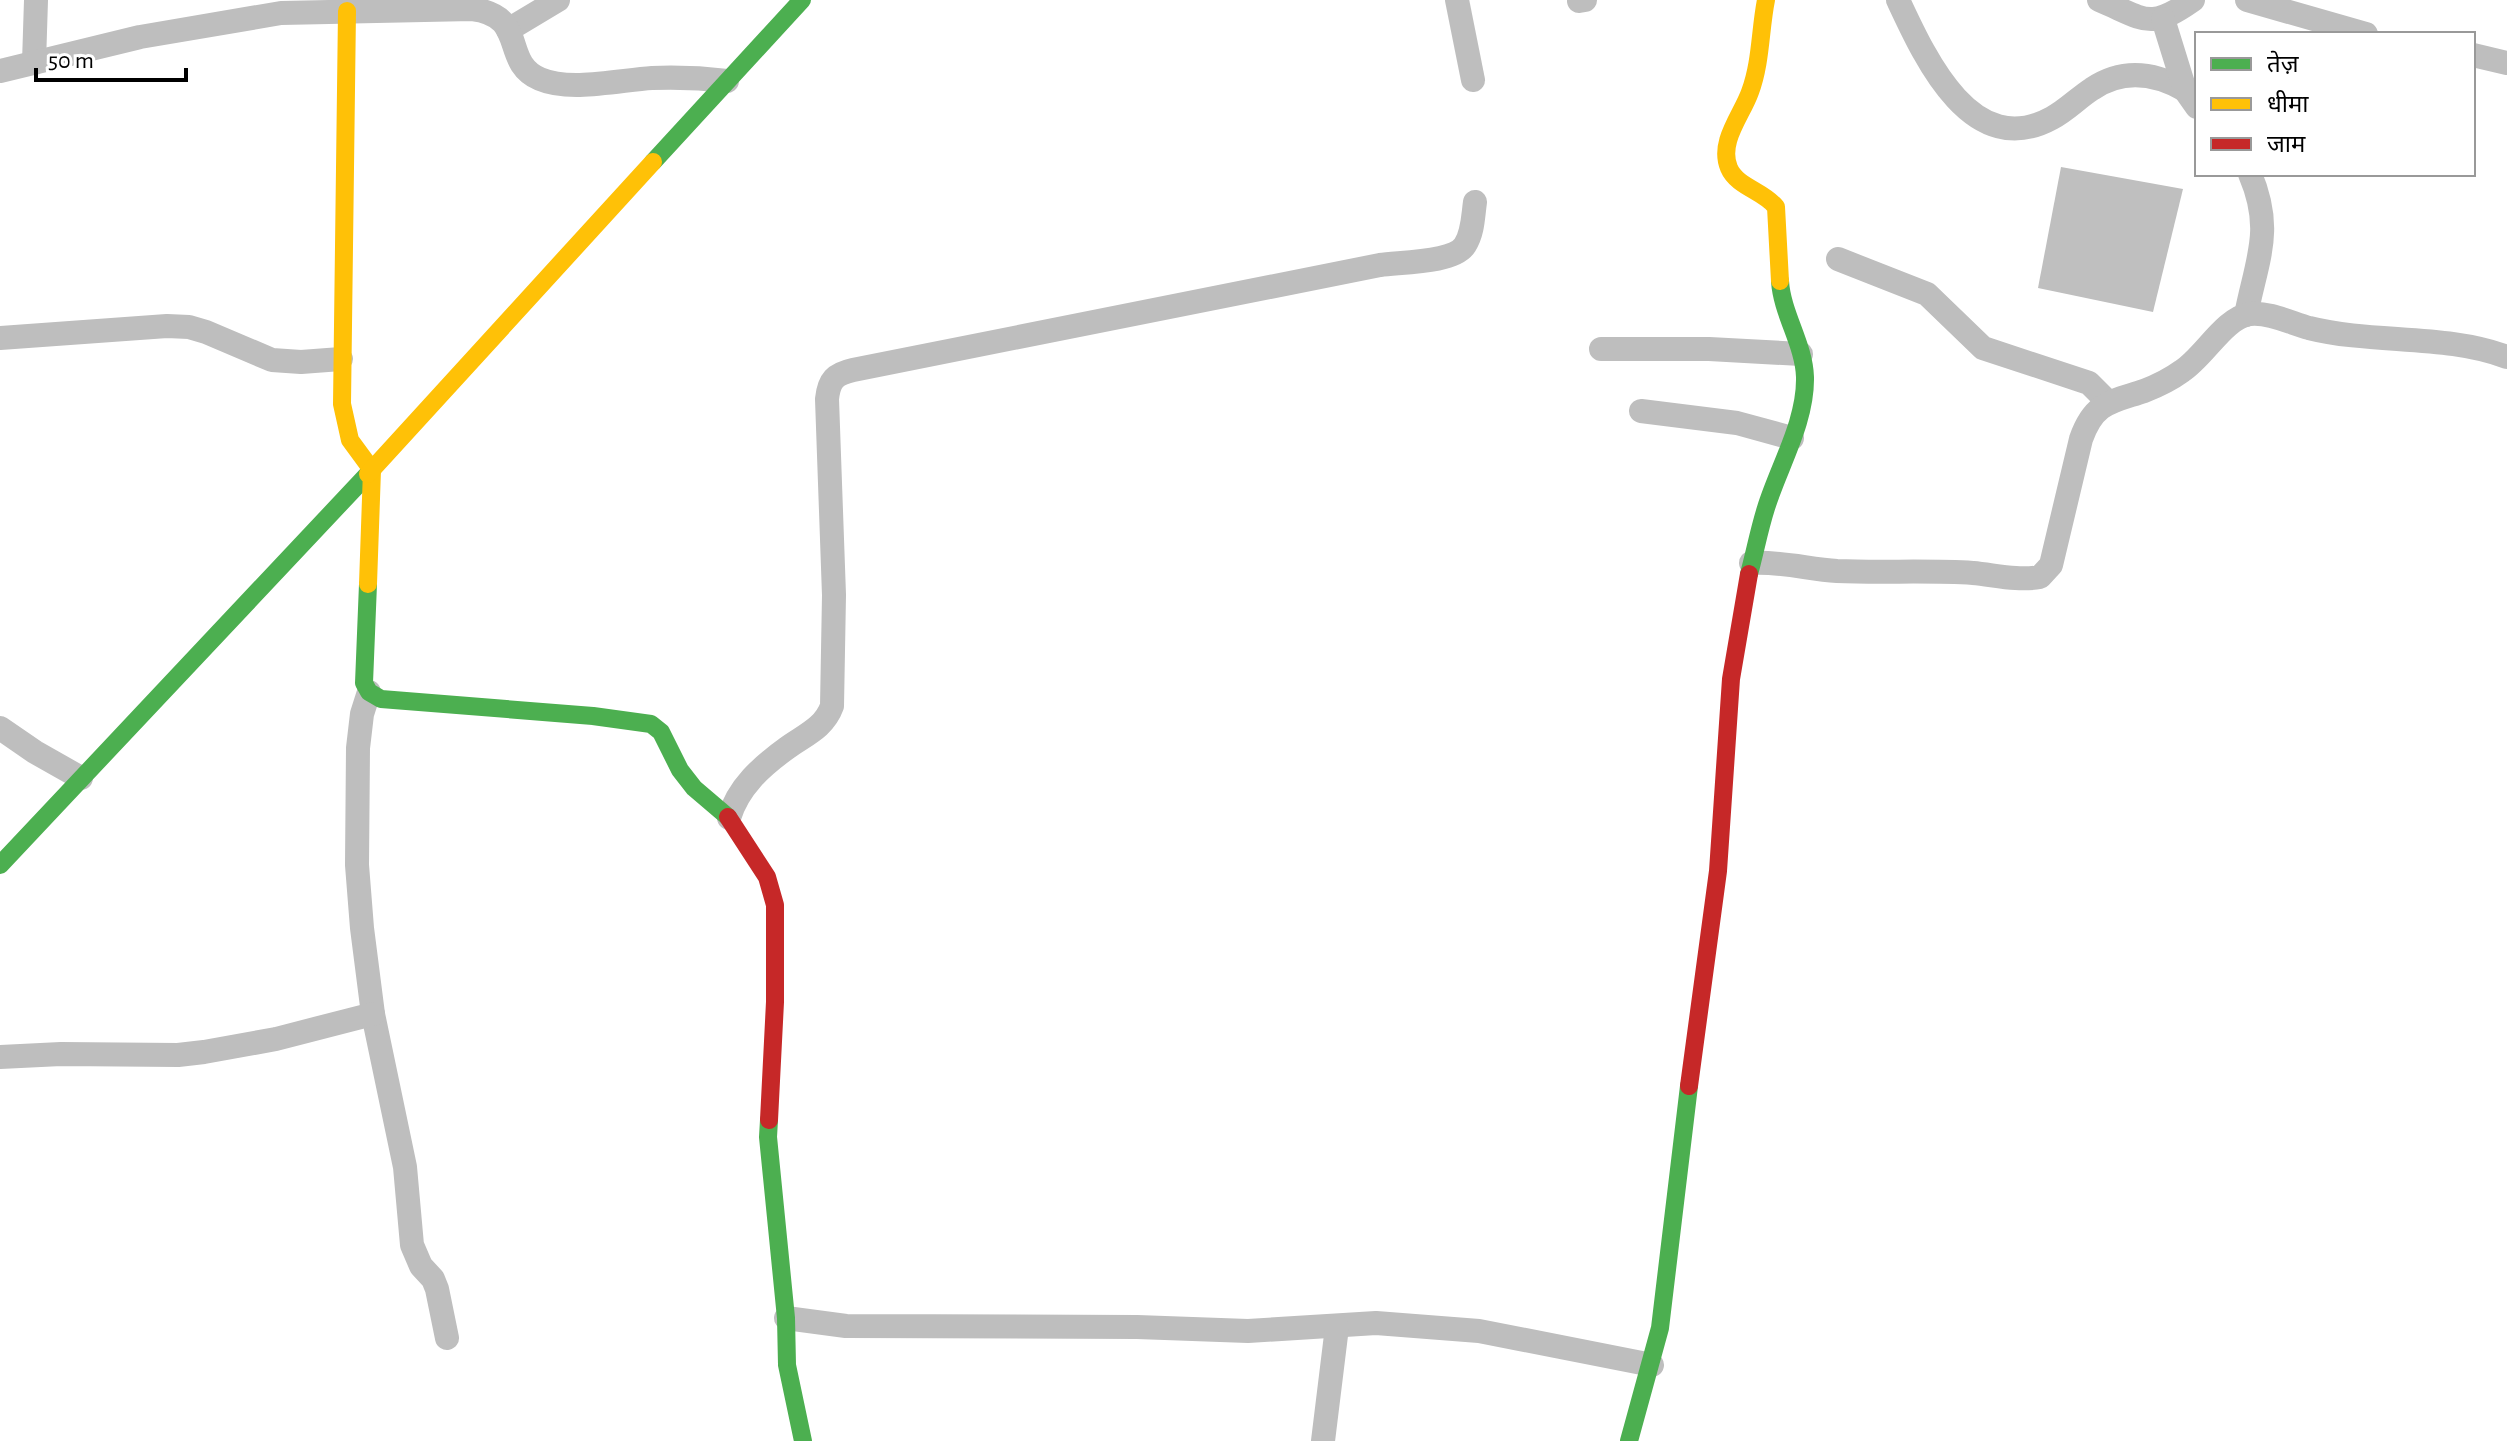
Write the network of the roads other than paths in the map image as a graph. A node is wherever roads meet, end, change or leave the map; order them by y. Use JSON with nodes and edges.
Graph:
{"nodes":[{"id":1,"x":36,"y":0,"type":"edge"},
{"id":2,"x":558,"y":0,"type":"edge"},
{"id":3,"x":802,"y":0,"type":"edge"},
{"id":4,"x":1457,"y":0,"type":"edge"},
{"id":5,"x":1585,"y":0,"type":"edge"},
{"id":6,"x":1766,"y":0,"type":"edge"},
{"id":7,"x":1898,"y":0,"type":"edge"},
{"id":8,"x":2099,"y":0,"type":"edge"},
{"id":9,"x":2193,"y":0,"type":"edge"},
{"id":10,"x":2247,"y":0,"type":"edge"},
{"id":11,"x":1579,"y":1,"type":"edge"},
{"id":12,"x":347,"y":11,"type":"junction"},
{"id":13,"x":508,"y":30,"type":"junction"},
{"id":14,"x":2359,"y":32,"type":"edge"},
{"id":15,"x":2169,"y":40,"type":"junction"},
{"id":16,"x":2475,"y":55,"type":"edge"},
{"id":17,"x":34,"y":63,"type":"junction"},
{"id":18,"x":2507,"y":63,"type":"edge"},
{"id":19,"x":0,"y":71,"type":"edge"},
{"id":20,"x":1473,"y":80,"type":"dead end"},
{"id":21,"x":727,"y":81,"type":"junction"},
{"id":22,"x":2191,"y":98,"type":"edge"},
{"id":23,"x":2251,"y":176,"type":"edge"},
{"id":24,"x":1475,"y":202,"type":"dead end"},
{"id":25,"x":1838,"y":259,"type":"dead end"},
{"id":26,"x":2246,"y":315,"type":"junction"},
{"id":27,"x":0,"y":338,"type":"edge"},
{"id":28,"x":1601,"y":349,"type":"dead end"},
{"id":29,"x":1801,"y":354,"type":"junction"},
{"id":30,"x":2507,"y":357,"type":"edge"},
{"id":31,"x":341,"y":359,"type":"junction"},
{"id":32,"x":2108,"y":402,"type":"junction"},
{"id":33,"x":1641,"y":411,"type":"dead end"},
{"id":34,"x":1792,"y":438,"type":"junction"},
{"id":35,"x":372,"y":470,"type":"junction"},
{"id":36,"x":1751,"y":563,"type":"junction"},
{"id":37,"x":369,"y":692,"type":"junction"},
{"id":38,"x":0,"y":728,"type":"edge"},
{"id":39,"x":81,"y":778,"type":"junction"},
{"id":40,"x":729,"y":818,"type":"junction"},
{"id":41,"x":0,"y":865,"type":"edge"},
{"id":42,"x":373,"y":1014,"type":"junction"},
{"id":43,"x":0,"y":1057,"type":"edge"},
{"id":44,"x":786,"y":1318,"type":"junction"},
{"id":45,"x":1337,"y":1327,"type":"junction"},
{"id":46,"x":447,"y":1338,"type":"dead end"},
{"id":47,"x":1652,"y":1365,"type":"junction"},
{"id":48,"x":803,"y":1441,"type":"edge"},
{"id":49,"x":1323,"y":1441,"type":"edge"},
{"id":50,"x":1629,"y":1441,"type":"edge"}],
"edges":[{"from":1,"to":17,"type":"street"},
{"from":2,"to":13,"type":"street"},
{"from":3,"to":21,"type":"street"},
{"from":4,"to":20,"type":"street"},
{"from":5,"to":11,"type":"street"},
{"from":6,"to":29,"type":"street"},
{"from":7,"to":22,"type":"street"},
{"from":8,"to":15,"type":"street"},
{"from":9,"to":15,"type":"street"},
{"from":10,"to":14,"type":"street"},
{"from":12,"to":13,"type":"street"},
{"from":12,"to":17,"type":"street"},
{"from":12,"to":31,"type":"street"},
{"from":13,"to":21,"type":"street"},
{"from":15,"to":22,"type":"street"},
{"from":16,"to":18,"type":"street"},
{"from":17,"to":19,"type":"street"},
{"from":21,"to":35,"type":"street"},
{"from":23,"to":26,"type":"street"},
{"from":24,"to":40,"type":"street"},
{"from":25,"to":32,"type":"street"},
{"from":26,"to":30,"type":"street"},
{"from":26,"to":32,"type":"street"},
{"from":27,"to":31,"type":"street"},
{"from":28,"to":29,"type":"street"},
{"from":29,"to":34,"type":"street"},
{"from":31,"to":35,"type":"street"},
{"from":32,"to":36,"type":"street"},
{"from":33,"to":34,"type":"street"},
{"from":34,"to":36,"type":"street"},
{"from":35,"to":37,"type":"street"},
{"from":35,"to":39,"type":"street"},
{"from":36,"to":47,"type":"street"},
{"from":37,"to":40,"type":"street"},
{"from":37,"to":42,"type":"street"},
{"from":38,"to":39,"type":"street"},
{"from":39,"to":41,"type":"street"},
{"from":40,"to":44,"type":"street"},
{"from":42,"to":43,"type":"street"},
{"from":42,"to":46,"type":"street"},
{"from":44,"to":45,"type":"street"},
{"from":44,"to":48,"type":"street"},
{"from":45,"to":47,"type":"street"},
{"from":45,"to":49,"type":"street"},
{"from":47,"to":50,"type":"street"}]}
